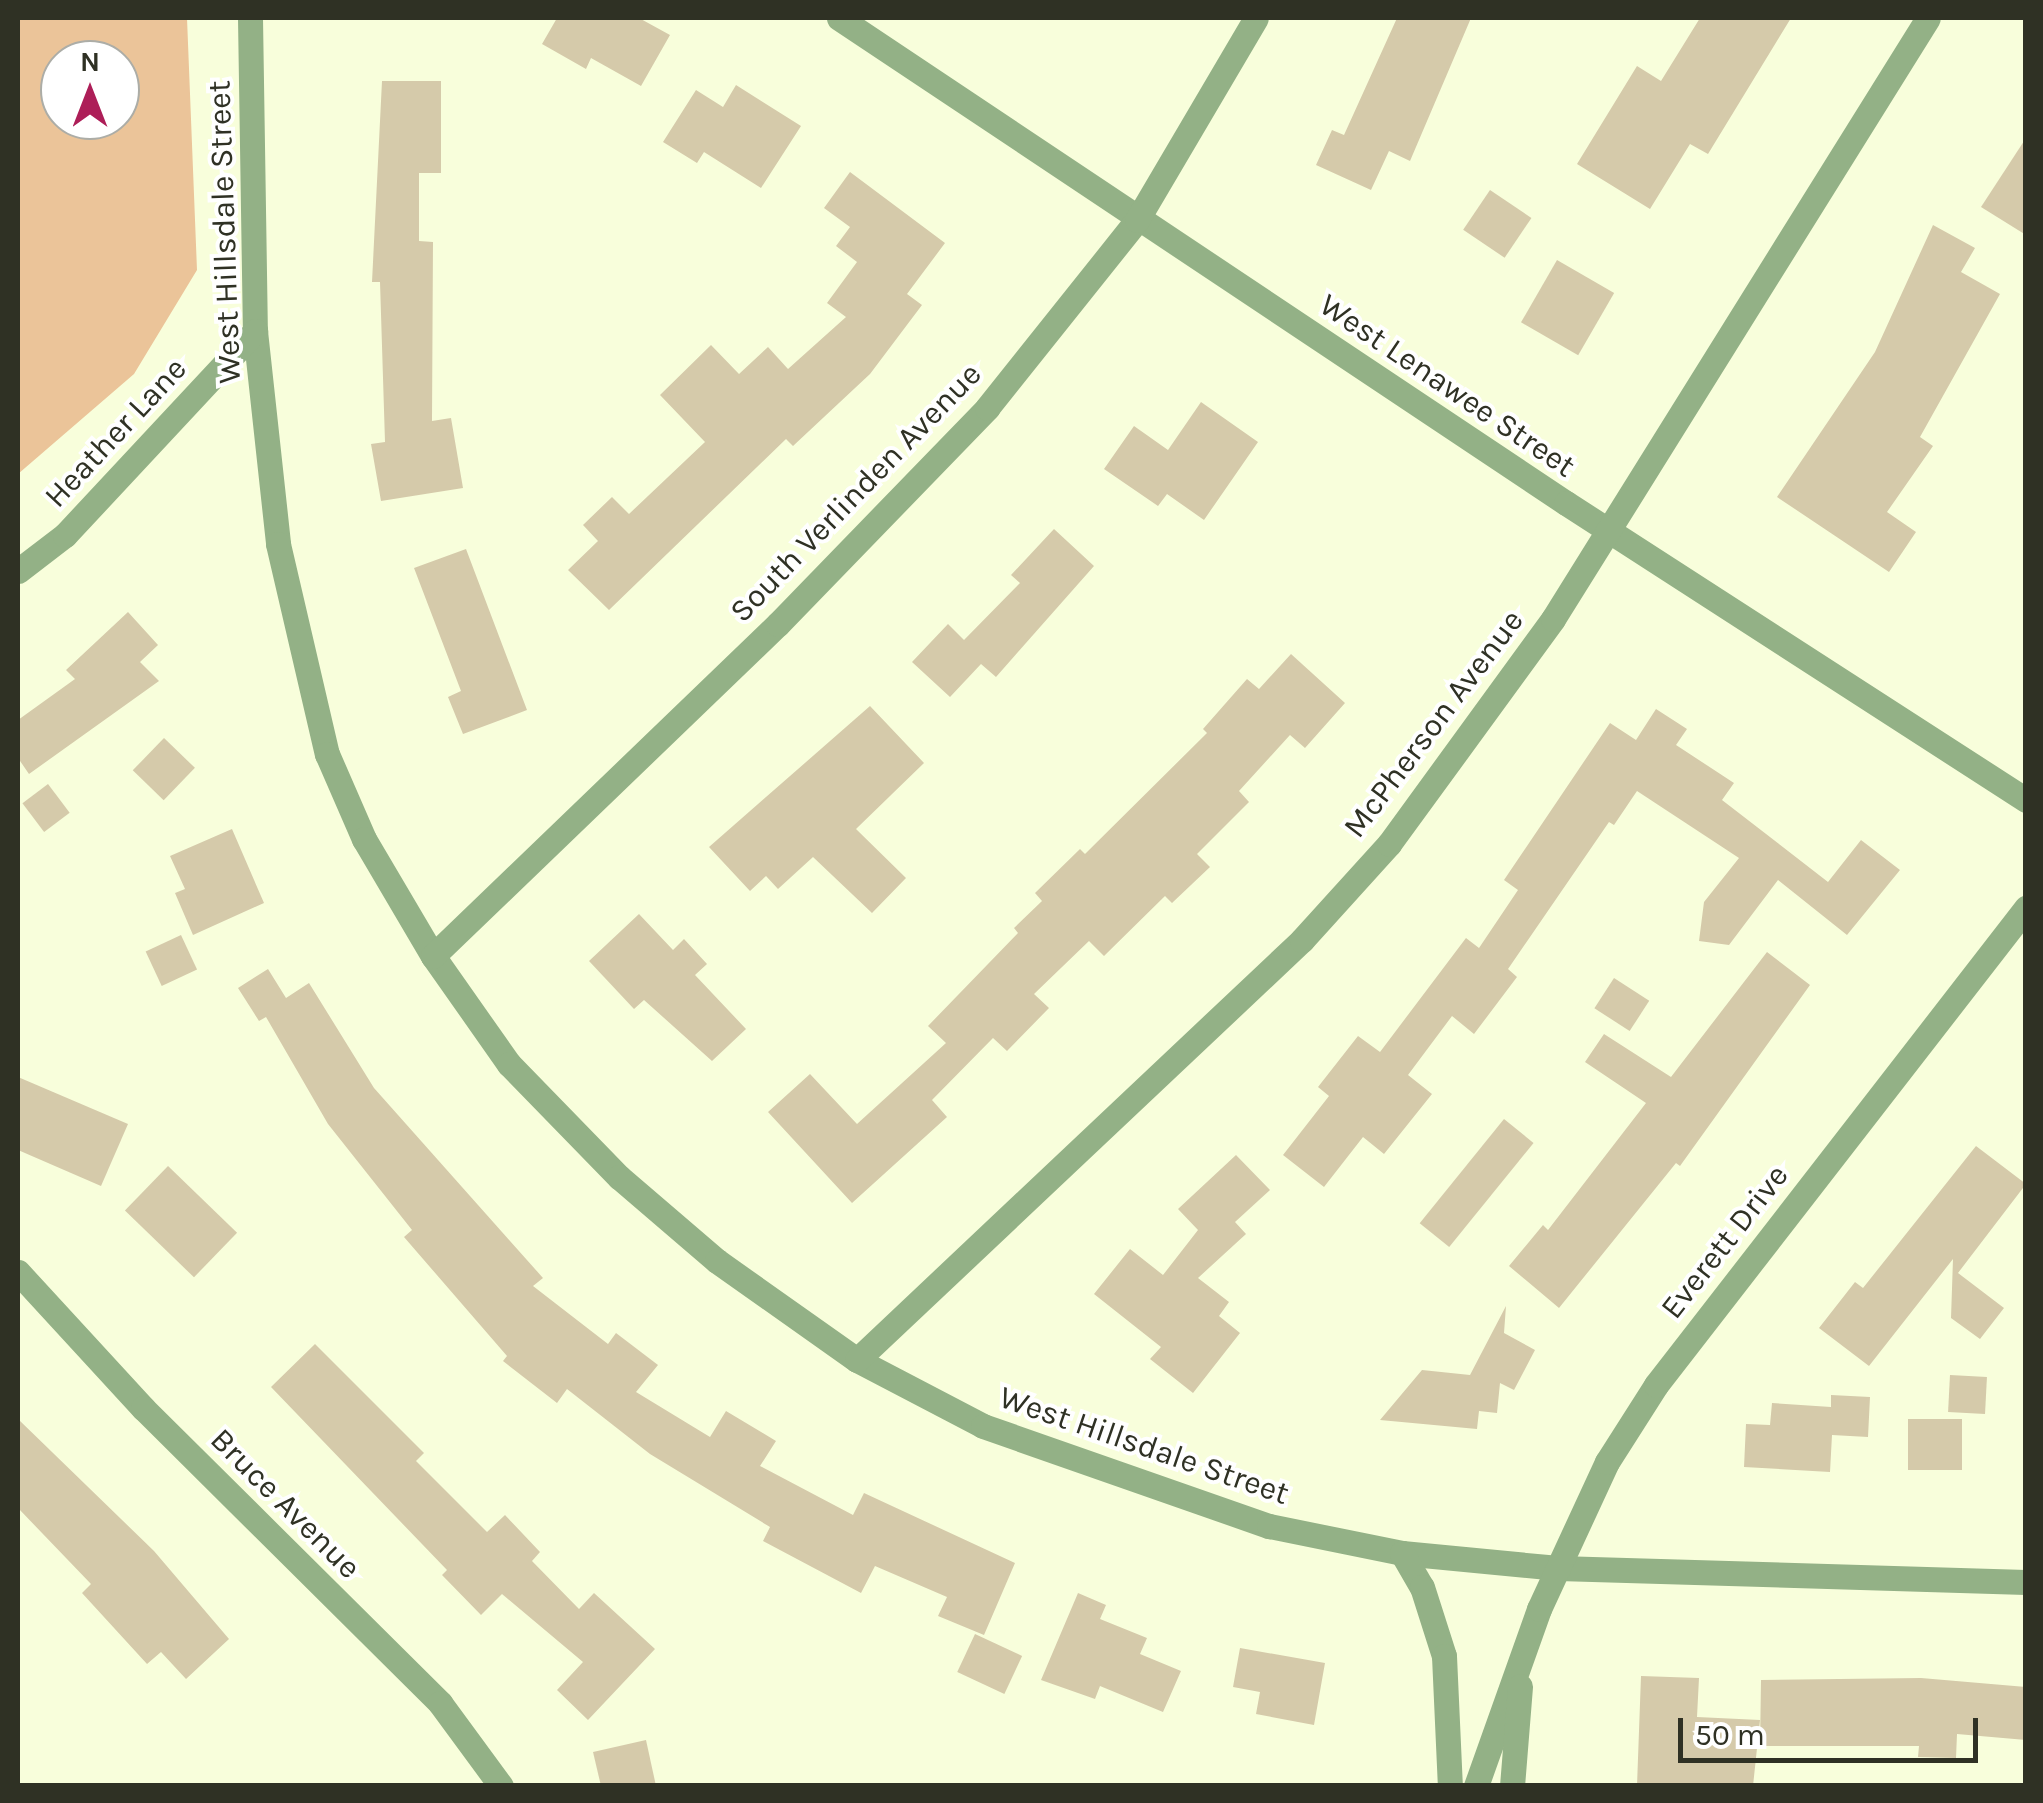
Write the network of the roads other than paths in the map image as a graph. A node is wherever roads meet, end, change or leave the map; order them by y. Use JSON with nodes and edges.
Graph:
{"nodes":[{"id":1,"x":250,"y":18,"type":"edge"},
{"id":2,"x":839,"y":18,"type":"edge"},
{"id":3,"x":1256,"y":18,"type":"edge"},
{"id":4,"x":1928,"y":18,"type":"edge"},
{"id":5,"x":1137,"y":220,"type":"junction"},
{"id":6,"x":255,"y":331,"type":"junction"},
{"id":7,"x":1606,"y":529,"type":"junction"},
{"id":8,"x":18,"y":571,"type":"edge"},
{"id":9,"x":2026,"y":800,"type":"edge"},
{"id":10,"x":2026,"y":908,"type":"edge"},
{"id":11,"x":433,"y":956,"type":"junction"},
{"id":12,"x":18,"y":1272,"type":"edge"},
{"id":13,"x":857,"y":1360,"type":"junction"},
{"id":14,"x":1402,"y":1554,"type":"junction"},
{"id":15,"x":1558,"y":1568,"type":"junction"},
{"id":16,"x":2026,"y":1582,"type":"edge"},
{"id":17,"x":1526,"y":1646,"type":"junction"},
{"id":18,"x":501,"y":1786,"type":"edge"},
{"id":19,"x":1450,"y":1786,"type":"edge"},
{"id":20,"x":1476,"y":1786,"type":"edge"},
{"id":21,"x":1512,"y":1786,"type":"edge"}],
"edges":[{"from":1,"to":6,"type":"street","name":"West Hillsdale Street"},
{"from":2,"to":5,"type":"street","name":"West Lenawee Street"},
{"from":3,"to":5,"type":"street","name":"South Verlinden Avenue"},
{"from":4,"to":7,"type":"street","name":"McPherson Avenue"},
{"from":5,"to":7,"type":"street","name":"West Lenawee Street"},
{"from":5,"to":11,"type":"street","name":"South Verlinden Avenue"},
{"from":6,"to":8,"type":"street","name":"Heather Lane"},
{"from":6,"to":11,"type":"street","name":"West Hillsdale Street"},
{"from":7,"to":9,"type":"street","name":"West Lenawee Street"},
{"from":7,"to":13,"type":"street","name":"McPherson Avenue"},
{"from":10,"to":15,"type":"street","name":"Everett Drive"},
{"from":11,"to":13,"type":"street","name":"West Hillsdale Street"},
{"from":12,"to":18,"type":"street","name":"Bruce Avenue"},
{"from":13,"to":14,"type":"street","name":"West Hillsdale Street"},
{"from":14,"to":15,"type":"street","name":"West Hillsdale Street"},
{"from":14,"to":19,"type":"street"},
{"from":15,"to":16,"type":"street","name":"West Hillsdale Street"},
{"from":15,"to":17,"type":"street","name":"Everett Drive"},
{"from":17,"to":20,"type":"street","name":"Everett Drive"},
{"from":17,"to":21,"type":"street","name":"Everett Drive"}]}
